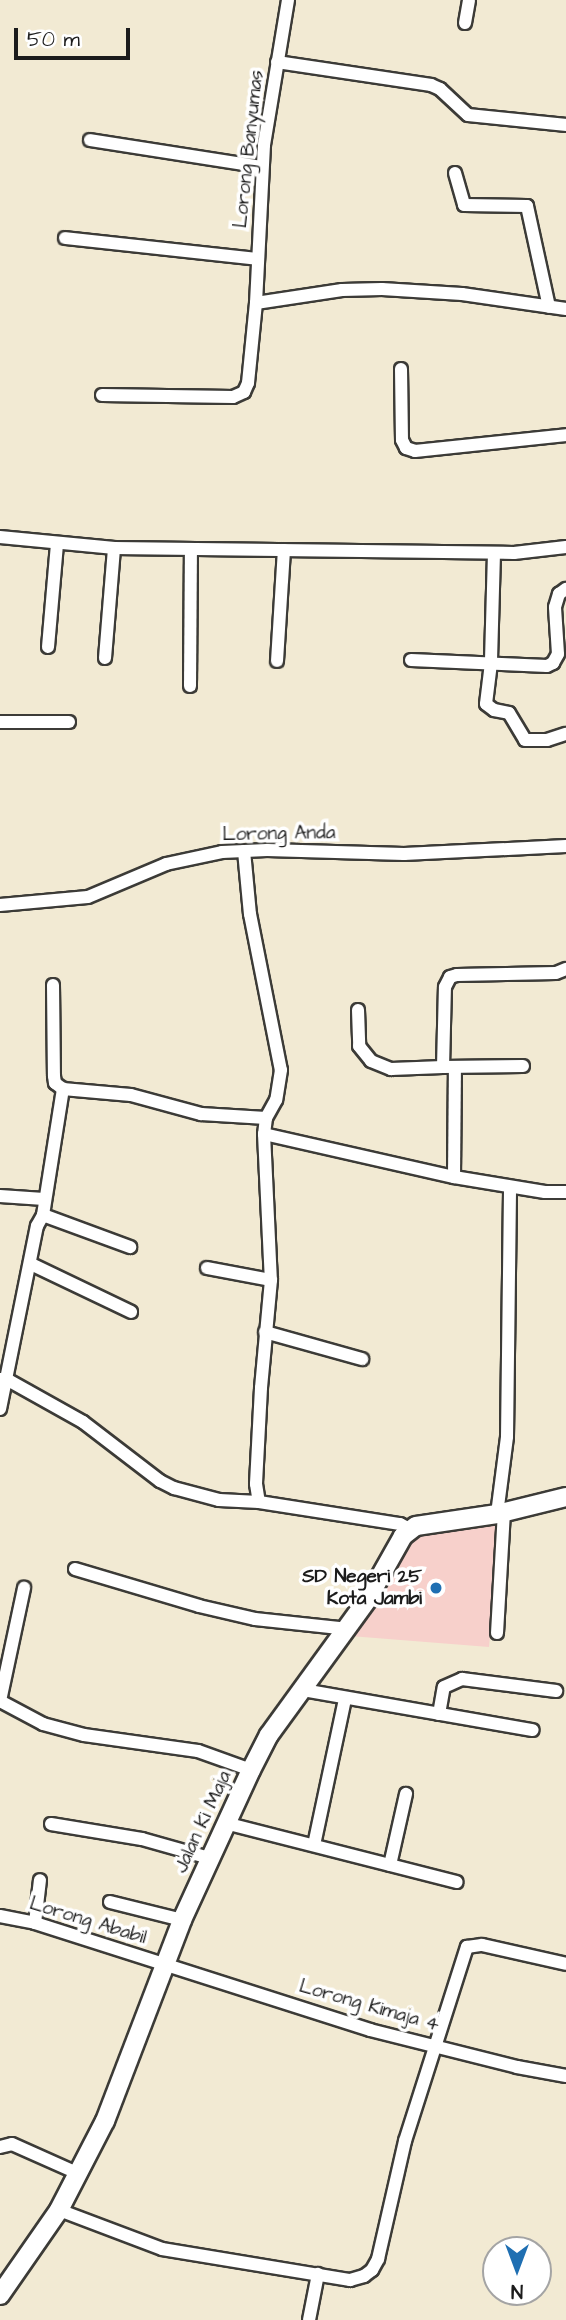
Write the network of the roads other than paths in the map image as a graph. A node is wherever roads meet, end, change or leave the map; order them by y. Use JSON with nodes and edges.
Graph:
{"nodes":[{"id":1,"x":288,"y":0,"type":"edge"},
{"id":2,"x":469,"y":0,"type":"edge"},
{"id":3,"x":465,"y":23,"type":"dead end"},
{"id":4,"x":277,"y":62,"type":"junction"},
{"id":5,"x":566,"y":125,"type":"edge"},
{"id":6,"x":90,"y":140,"type":"dead end"},
{"id":7,"x":262,"y":167,"type":"junction"},
{"id":8,"x":455,"y":173,"type":"dead end"},
{"id":9,"x":65,"y":238,"type":"dead end"},
{"id":10,"x":258,"y":259,"type":"junction"},
{"id":11,"x":256,"y":303,"type":"junction"},
{"id":12,"x":549,"y":307,"type":"junction"},
{"id":13,"x":566,"y":309,"type":"edge"},
{"id":14,"x":401,"y":369,"type":"dead end"},
{"id":15,"x":102,"y":395,"type":"dead end"},
{"id":16,"x":566,"y":435,"type":"edge"},
{"id":17,"x":0,"y":537,"type":"edge"},
{"id":18,"x":57,"y":545,"type":"junction"},
{"id":19,"x":566,"y":547,"type":"edge"},
{"id":20,"x":114,"y":548,"type":"junction"},
{"id":21,"x":191,"y":549,"type":"junction"},
{"id":22,"x":284,"y":550,"type":"junction"},
{"id":23,"x":494,"y":553,"type":"junction"},
{"id":24,"x":566,"y":589,"type":"edge"},
{"id":25,"x":48,"y":647,"type":"dead end"},
{"id":26,"x":105,"y":658,"type":"dead end"},
{"id":27,"x":411,"y":660,"type":"dead end"},
{"id":28,"x":276,"y":661,"type":"dead end"},
{"id":29,"x":491,"y":663,"type":"junction"},
{"id":30,"x":190,"y":686,"type":"dead end"},
{"id":31,"x":0,"y":722,"type":"edge"},
{"id":32,"x":69,"y":722,"type":"dead end"},
{"id":33,"x":566,"y":734,"type":"edge"},
{"id":34,"x":566,"y":846,"type":"edge"},
{"id":35,"x":244,"y":850,"type":"junction"},
{"id":36,"x":0,"y":905,"type":"edge"},
{"id":37,"x":566,"y":969,"type":"edge"},
{"id":38,"x":53,"y":985,"type":"dead end"},
{"id":39,"x":358,"y":1010,"type":"dead end"},
{"id":40,"x":523,"y":1066,"type":"dead end"},
{"id":41,"x":449,"y":1067,"type":"junction"},
{"id":42,"x":63,"y":1088,"type":"junction"},
{"id":43,"x":267,"y":1118,"type":"junction"},
{"id":44,"x":264,"y":1134,"type":"junction"},
{"id":45,"x":454,"y":1177,"type":"junction"},
{"id":46,"x":510,"y":1186,"type":"junction"},
{"id":47,"x":566,"y":1192,"type":"edge"},
{"id":48,"x":0,"y":1196,"type":"edge"},
{"id":49,"x":44,"y":1199,"type":"junction"},
{"id":50,"x":43,"y":1215,"type":"junction"},
{"id":51,"x":130,"y":1247,"type":"dead end"},
{"id":52,"x":31,"y":1264,"type":"junction"},
{"id":53,"x":207,"y":1268,"type":"dead end"},
{"id":54,"x":271,"y":1280,"type":"junction"},
{"id":55,"x":131,"y":1312,"type":"dead end"},
{"id":56,"x":265,"y":1332,"type":"junction"},
{"id":57,"x":362,"y":1359,"type":"dead end"},
{"id":58,"x":4,"y":1380,"type":"edge"},
{"id":59,"x":0,"y":1409,"type":"edge"},
{"id":60,"x":566,"y":1497,"type":"edge"},
{"id":61,"x":259,"y":1502,"type":"junction"},
{"id":62,"x":500,"y":1514,"type":"junction"},
{"id":63,"x":410,"y":1529,"type":"junction"},
{"id":64,"x":75,"y":1569,"type":"dead end"},
{"id":65,"x":24,"y":1587,"type":"dead end"},
{"id":66,"x":348,"y":1629,"type":"junction"},
{"id":67,"x":497,"y":1633,"type":"dead end"},
{"id":68,"x":303,"y":1690,"type":"junction"},
{"id":69,"x":556,"y":1691,"type":"dead end"},
{"id":70,"x":345,"y":1699,"type":"junction"},
{"id":71,"x":0,"y":1701,"type":"edge"},
{"id":72,"x":439,"y":1714,"type":"junction"},
{"id":73,"x":533,"y":1730,"type":"dead end"},
{"id":74,"x":251,"y":1770,"type":"junction"},
{"id":75,"x":406,"y":1794,"type":"dead end"},
{"id":76,"x":225,"y":1823,"type":"junction"},
{"id":77,"x":51,"y":1824,"type":"dead end"},
{"id":78,"x":313,"y":1846,"type":"junction"},
{"id":79,"x":209,"y":1858,"type":"junction"},
{"id":80,"x":390,"y":1865,"type":"junction"},
{"id":81,"x":40,"y":1880,"type":"dead end"},
{"id":82,"x":457,"y":1882,"type":"dead end"},
{"id":83,"x":110,"y":1902,"type":"dead end"},
{"id":84,"x":0,"y":1916,"type":"edge"},
{"id":85,"x":182,"y":1920,"type":"junction"},
{"id":86,"x":35,"y":1923,"type":"junction"},
{"id":87,"x":164,"y":1964,"type":"junction"},
{"id":88,"x":566,"y":1964,"type":"edge"},
{"id":89,"x":435,"y":2045,"type":"junction"},
{"id":90,"x":566,"y":2076,"type":"edge"},
{"id":91,"x":0,"y":2147,"type":"edge"},
{"id":92,"x":77,"y":2173,"type":"junction"},
{"id":93,"x":59,"y":2210,"type":"junction"},
{"id":94,"x":318,"y":2274,"type":"junction"},
{"id":95,"x":0,"y":2295,"type":"edge"},
{"id":96,"x":309,"y":2320,"type":"edge"}],
"edges":[{"from":1,"to":4,"type":"street","name":"Lorong Banyumas"},
{"from":2,"to":3,"type":"street"},
{"from":4,"to":5,"type":"street"},
{"from":4,"to":7,"type":"street","name":"Lorong Banyumas"},
{"from":6,"to":7,"type":"street"},
{"from":7,"to":10,"type":"street","name":"Lorong Banyumas"},
{"from":8,"to":12,"type":"street"},
{"from":9,"to":10,"type":"street"},
{"from":10,"to":11,"type":"street","name":"Lorong Banyumas"},
{"from":11,"to":12,"type":"street"},
{"from":11,"to":15,"type":"street","name":"Lorong Banyumas"},
{"from":12,"to":13,"type":"street"},
{"from":14,"to":16,"type":"street"},
{"from":17,"to":18,"type":"street"},
{"from":18,"to":20,"type":"street"},
{"from":18,"to":25,"type":"street"},
{"from":19,"to":23,"type":"street"},
{"from":20,"to":21,"type":"street"},
{"from":20,"to":26,"type":"street"},
{"from":21,"to":22,"type":"street"},
{"from":21,"to":30,"type":"street"},
{"from":22,"to":23,"type":"street"},
{"from":22,"to":28,"type":"street"},
{"from":23,"to":29,"type":"street"},
{"from":24,"to":29,"type":"street"},
{"from":27,"to":29,"type":"street"},
{"from":29,"to":33,"type":"street"},
{"from":31,"to":32,"type":"street"},
{"from":34,"to":35,"type":"street","name":"Lorong Anda"},
{"from":35,"to":36,"type":"street","name":"Lorong Anda"},
{"from":35,"to":43,"type":"street"},
{"from":37,"to":41,"type":"street"},
{"from":38,"to":42,"type":"street"},
{"from":39,"to":41,"type":"street"},
{"from":40,"to":41,"type":"street"},
{"from":41,"to":45,"type":"street"},
{"from":42,"to":43,"type":"street"},
{"from":42,"to":49,"type":"street"},
{"from":43,"to":44,"type":"street"},
{"from":44,"to":45,"type":"street"},
{"from":44,"to":54,"type":"street"},
{"from":45,"to":46,"type":"street"},
{"from":46,"to":47,"type":"street"},
{"from":46,"to":62,"type":"street"},
{"from":48,"to":49,"type":"street"},
{"from":49,"to":50,"type":"street"},
{"from":50,"to":51,"type":"street"},
{"from":50,"to":52,"type":"street"},
{"from":52,"to":55,"type":"street"},
{"from":52,"to":58,"type":"street"},
{"from":53,"to":54,"type":"street"},
{"from":54,"to":56,"type":"street"},
{"from":56,"to":57,"type":"street"},
{"from":56,"to":61,"type":"street"},
{"from":58,"to":59,"type":"street"},
{"from":58,"to":61,"type":"street"},
{"from":60,"to":62,"type":"street"},
{"from":61,"to":63,"type":"street"},
{"from":62,"to":63,"type":"street"},
{"from":62,"to":67,"type":"street"},
{"from":63,"to":66,"type":"street","name":"Jalan Ki Maja"},
{"from":64,"to":66,"type":"street"},
{"from":65,"to":71,"type":"street"},
{"from":66,"to":68,"type":"street","name":"Jalan Ki Maja"},
{"from":68,"to":70,"type":"street"},
{"from":68,"to":74,"type":"street","name":"Jalan Ki Maja"},
{"from":69,"to":72,"type":"street"},
{"from":70,"to":72,"type":"street"},
{"from":70,"to":78,"type":"street"},
{"from":71,"to":74,"type":"street"},
{"from":72,"to":73,"type":"street"},
{"from":74,"to":76,"type":"street","name":"Jalan Ki Maja"},
{"from":75,"to":80,"type":"street"},
{"from":76,"to":78,"type":"street"},
{"from":76,"to":79,"type":"street","name":"Jalan Ki Maja"},
{"from":77,"to":79,"type":"street"},
{"from":78,"to":80,"type":"street"},
{"from":79,"to":85,"type":"street","name":"Jalan Ki Maja"},
{"from":80,"to":82,"type":"street"},
{"from":81,"to":86,"type":"street"},
{"from":83,"to":85,"type":"street"},
{"from":84,"to":86,"type":"street","name":"Lorong Ababil"},
{"from":85,"to":87,"type":"street","name":"Jalan Ki Maja"},
{"from":86,"to":87,"type":"street","name":"Lorong Ababil"},
{"from":87,"to":89,"type":"street","name":"Lorong Kimaja 4"},
{"from":87,"to":92,"type":"street","name":"Jalan Ki Maja"},
{"from":88,"to":89,"type":"street"},
{"from":89,"to":90,"type":"street","name":"Lorong Kimaja 4"},
{"from":89,"to":94,"type":"street"},
{"from":91,"to":92,"type":"street"},
{"from":92,"to":93,"type":"street","name":"Jalan Ki Maja"},
{"from":93,"to":94,"type":"street"},
{"from":93,"to":95,"type":"street","name":"Jalan Ki Maja"},
{"from":94,"to":96,"type":"street"}]}
